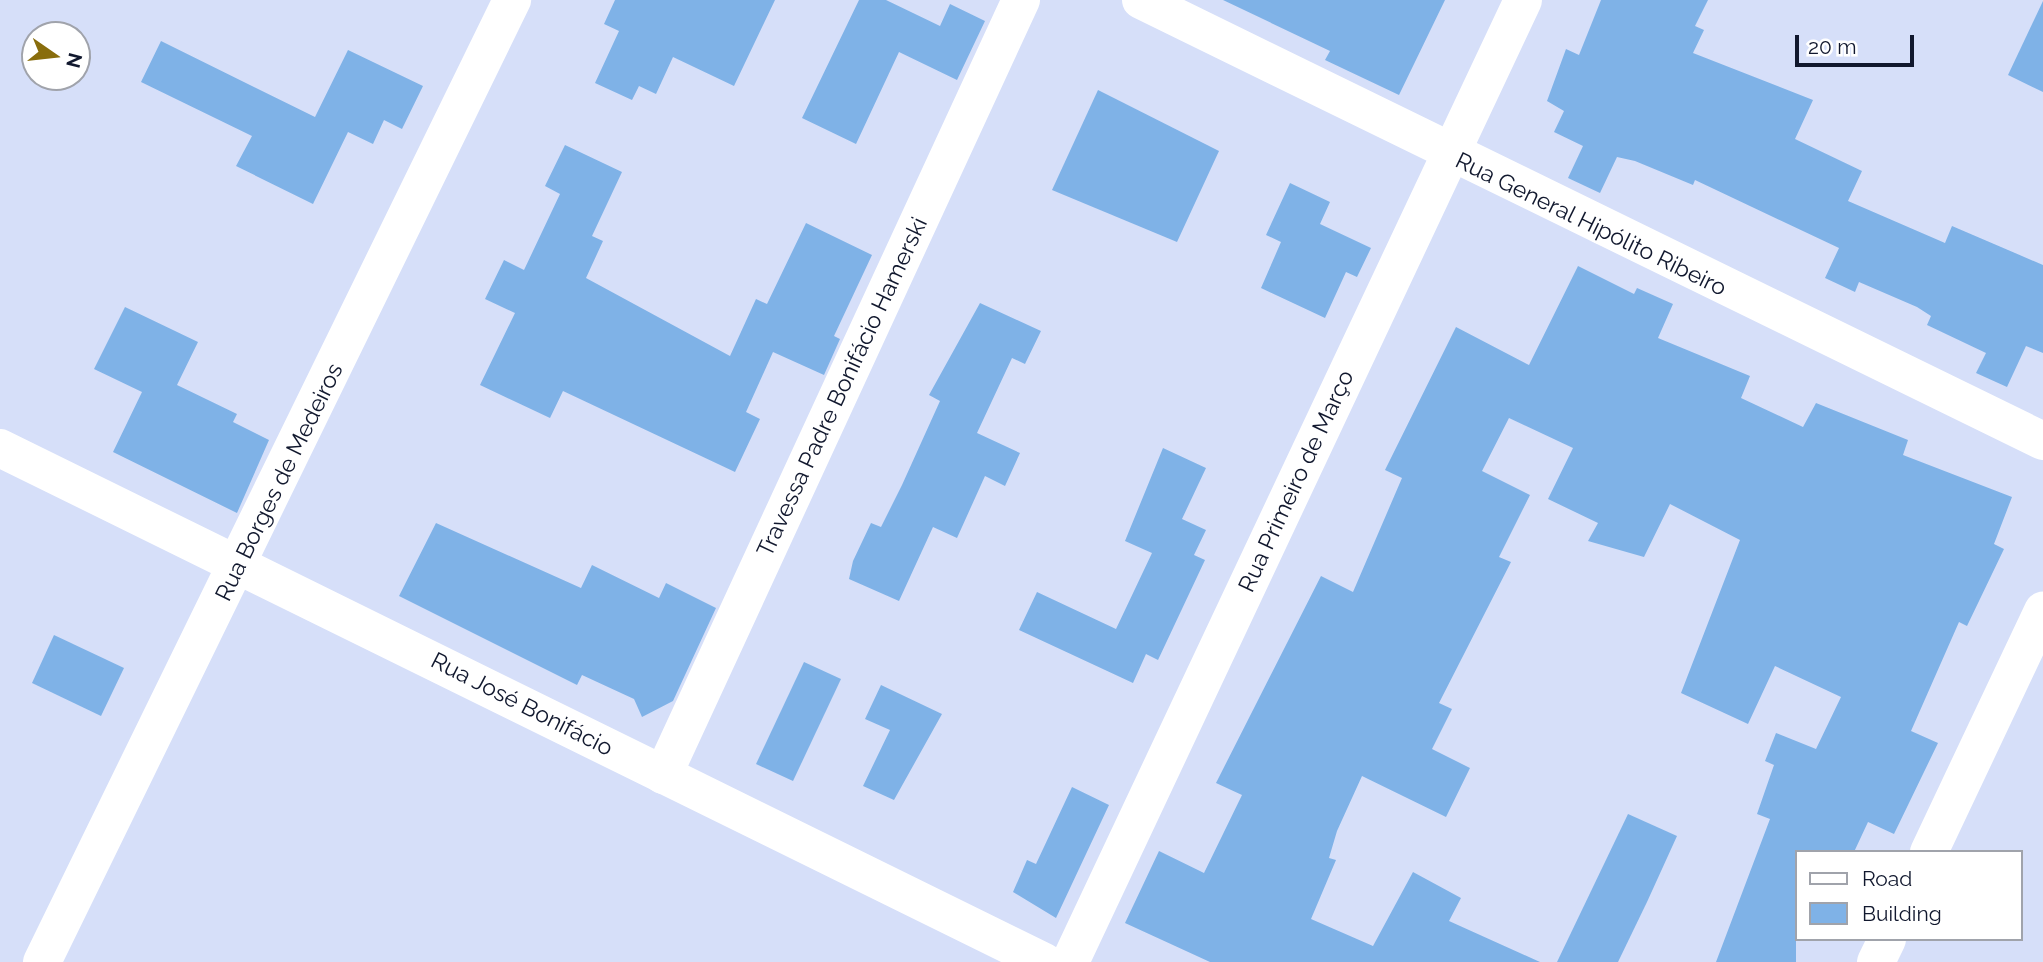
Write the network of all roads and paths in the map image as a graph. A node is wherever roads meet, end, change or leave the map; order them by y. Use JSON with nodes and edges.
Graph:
{"nodes":[{"id":1,"x":512,"y":0,"type":"edge"},
{"id":2,"x":1021,"y":0,"type":"edge"},
{"id":3,"x":1141,"y":0,"type":"edge"},
{"id":4,"x":1523,"y":0,"type":"edge"},
{"id":5,"x":1448,"y":156,"type":"junction"},
{"id":6,"x":2043,"y":441,"type":"edge"},
{"id":7,"x":0,"y":448,"type":"edge"},
{"id":8,"x":239,"y":563,"type":"junction"},
{"id":9,"x":2043,"y":611,"type":"edge"},
{"id":10,"x":663,"y":775,"type":"junction"},
{"id":11,"x":1929,"y":850,"type":"edge"},
{"id":12,"x":1886,"y":941,"type":"edge"},
{"id":13,"x":42,"y":962,"type":"edge"},
{"id":14,"x":1044,"y":962,"type":"edge"},
{"id":15,"x":1070,"y":962,"type":"edge"},
{"id":16,"x":1876,"y":962,"type":"edge"}],
"edges":[{"from":1,"to":8,"type":"street","name":"Rua Borges de Medeiros"},
{"from":2,"to":10,"type":"street","name":"Travessa Padre Bonifácio Hamerski"},
{"from":3,"to":5,"type":"street","name":"Rua General Hipólito Ribeiro"},
{"from":4,"to":5,"type":"street","name":"Rua Primeiro de Março"},
{"from":5,"to":6,"type":"street","name":"Rua General Hipólito Ribeiro"},
{"from":5,"to":15,"type":"street","name":"Rua Primeiro de Março"},
{"from":7,"to":8,"type":"street","name":"Rua José Bonifácio"},
{"from":8,"to":10,"type":"street","name":"Rua José Bonifácio"},
{"from":8,"to":13,"type":"street","name":"Rua Borges de Medeiros"},
{"from":9,"to":11,"type":"street"},
{"from":10,"to":14,"type":"street","name":"Rua José Bonifácio"},
{"from":12,"to":16,"type":"street"}]}
